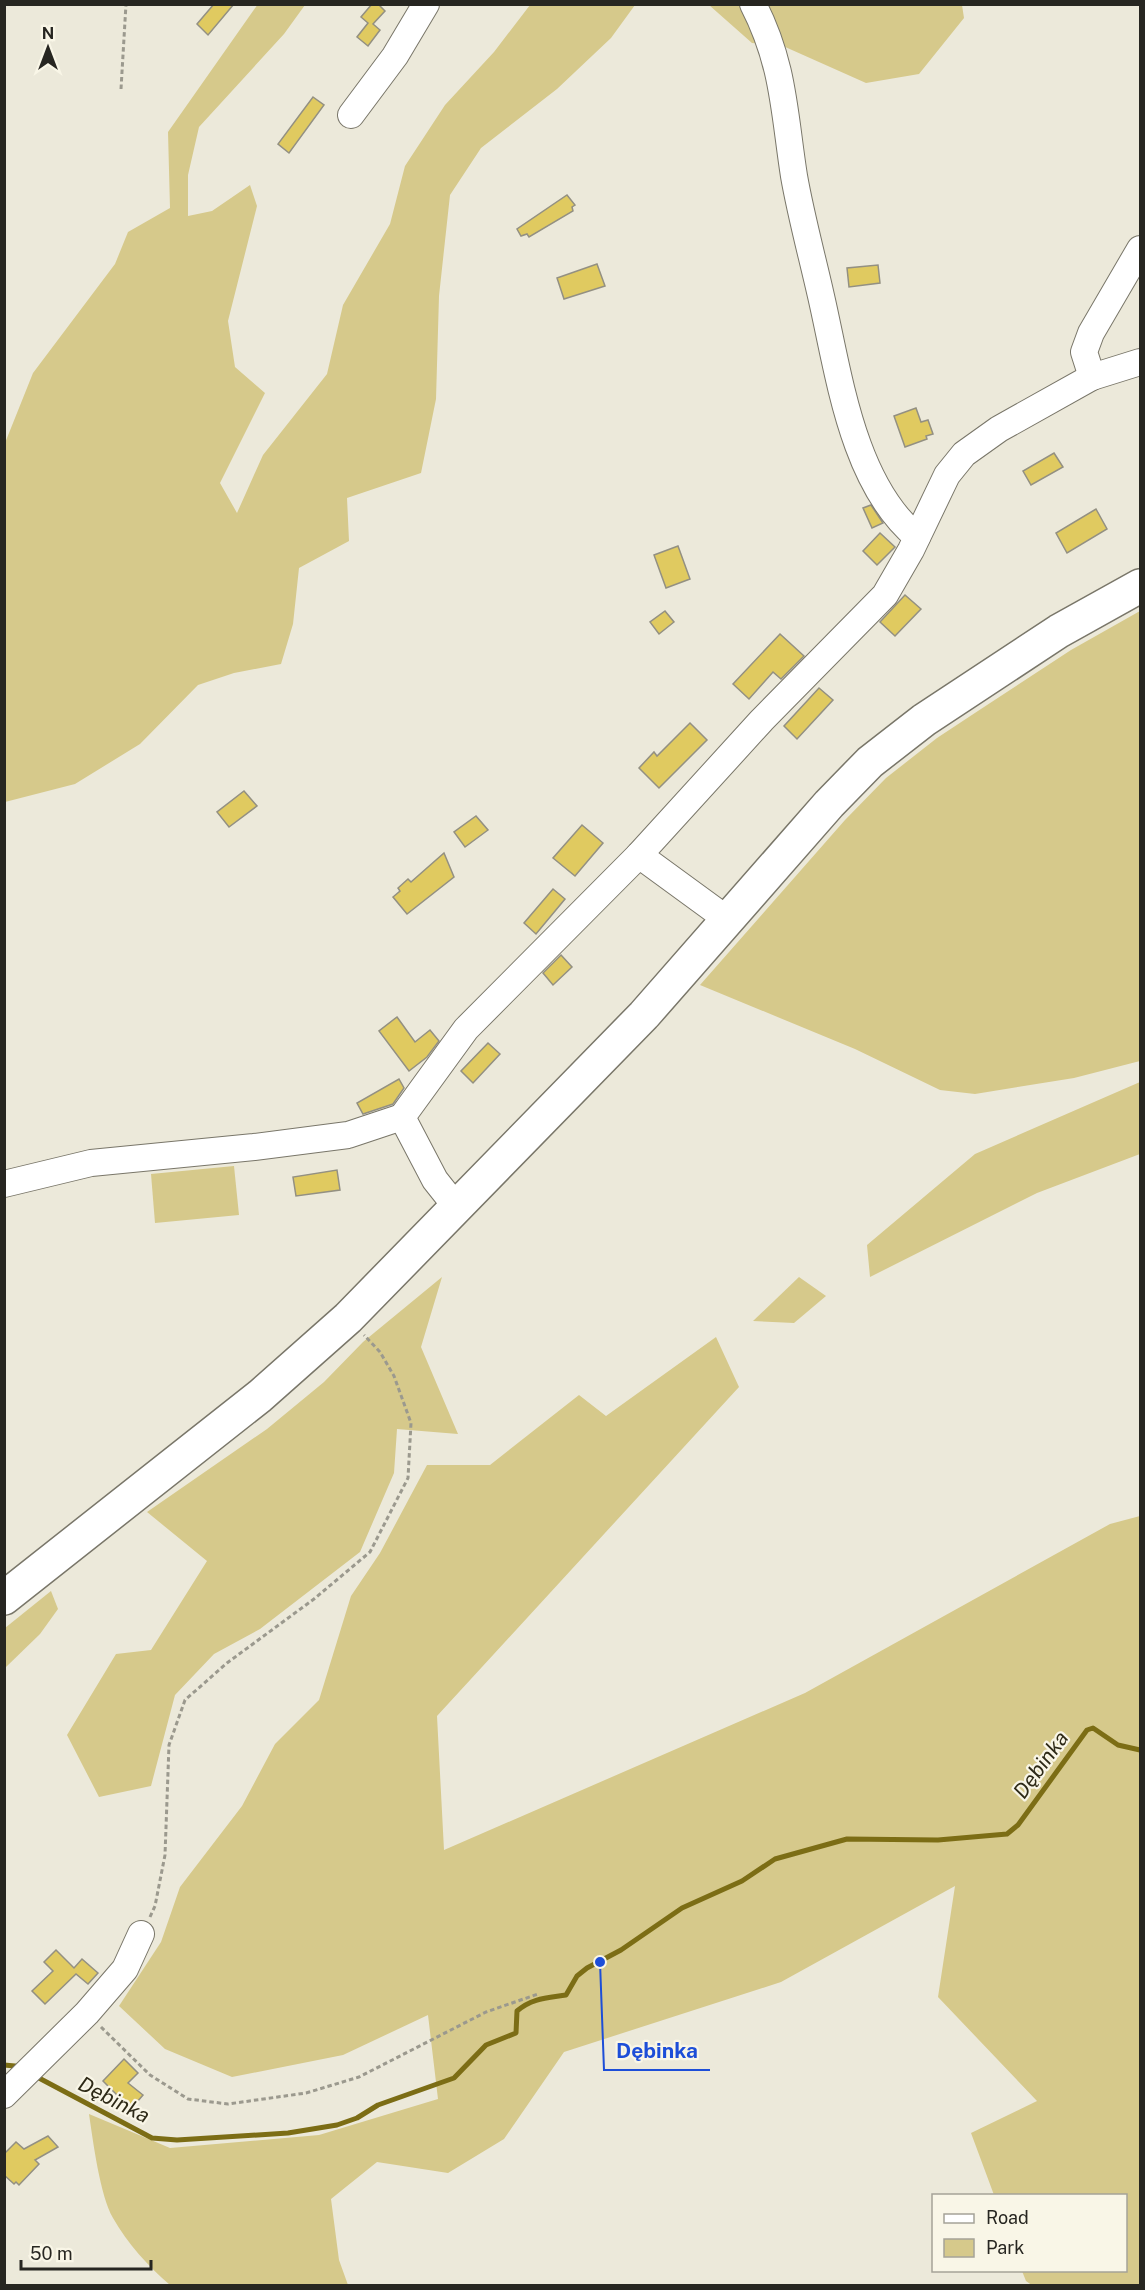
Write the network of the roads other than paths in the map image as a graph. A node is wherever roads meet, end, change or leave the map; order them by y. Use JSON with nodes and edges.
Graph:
{"nodes":[{"id":1,"x":426,"y":4,"type":"edge"},
{"id":2,"x":753,"y":4,"type":"edge"},
{"id":3,"x":351,"y":115,"type":"dead end"},
{"id":4,"x":1140,"y":249,"type":"edge"},
{"id":5,"x":1140,"y":362,"type":"edge"},
{"id":6,"x":1092,"y":377,"type":"junction"},
{"id":7,"x":917,"y":537,"type":"junction"},
{"id":8,"x":1140,"y":586,"type":"edge"},
{"id":9,"x":639,"y":855,"type":"junction"},
{"id":10,"x":728,"y":920,"type":"junction"},
{"id":11,"x":402,"y":1117,"type":"junction"},
{"id":12,"x":4,"y":1185,"type":"edge"},
{"id":13,"x":458,"y":1209,"type":"junction"},
{"id":14,"x":4,"y":1598,"type":"edge"},
{"id":15,"x":141,"y":1934,"type":"road end"},
{"id":16,"x":4,"y":2095,"type":"edge"}],
"edges":[{"from":1,"to":3,"type":"street"},
{"from":2,"to":7,"type":"street"},
{"from":4,"to":6,"type":"street"},
{"from":5,"to":6,"type":"street"},
{"from":6,"to":7,"type":"street"},
{"from":7,"to":9,"type":"street"},
{"from":8,"to":10,"type":"highway"},
{"from":9,"to":10,"type":"street"},
{"from":9,"to":11,"type":"street"},
{"from":10,"to":13,"type":"highway"},
{"from":11,"to":12,"type":"street"},
{"from":11,"to":13,"type":"street"},
{"from":13,"to":14,"type":"highway"},
{"from":15,"to":16,"type":"street"}]}
